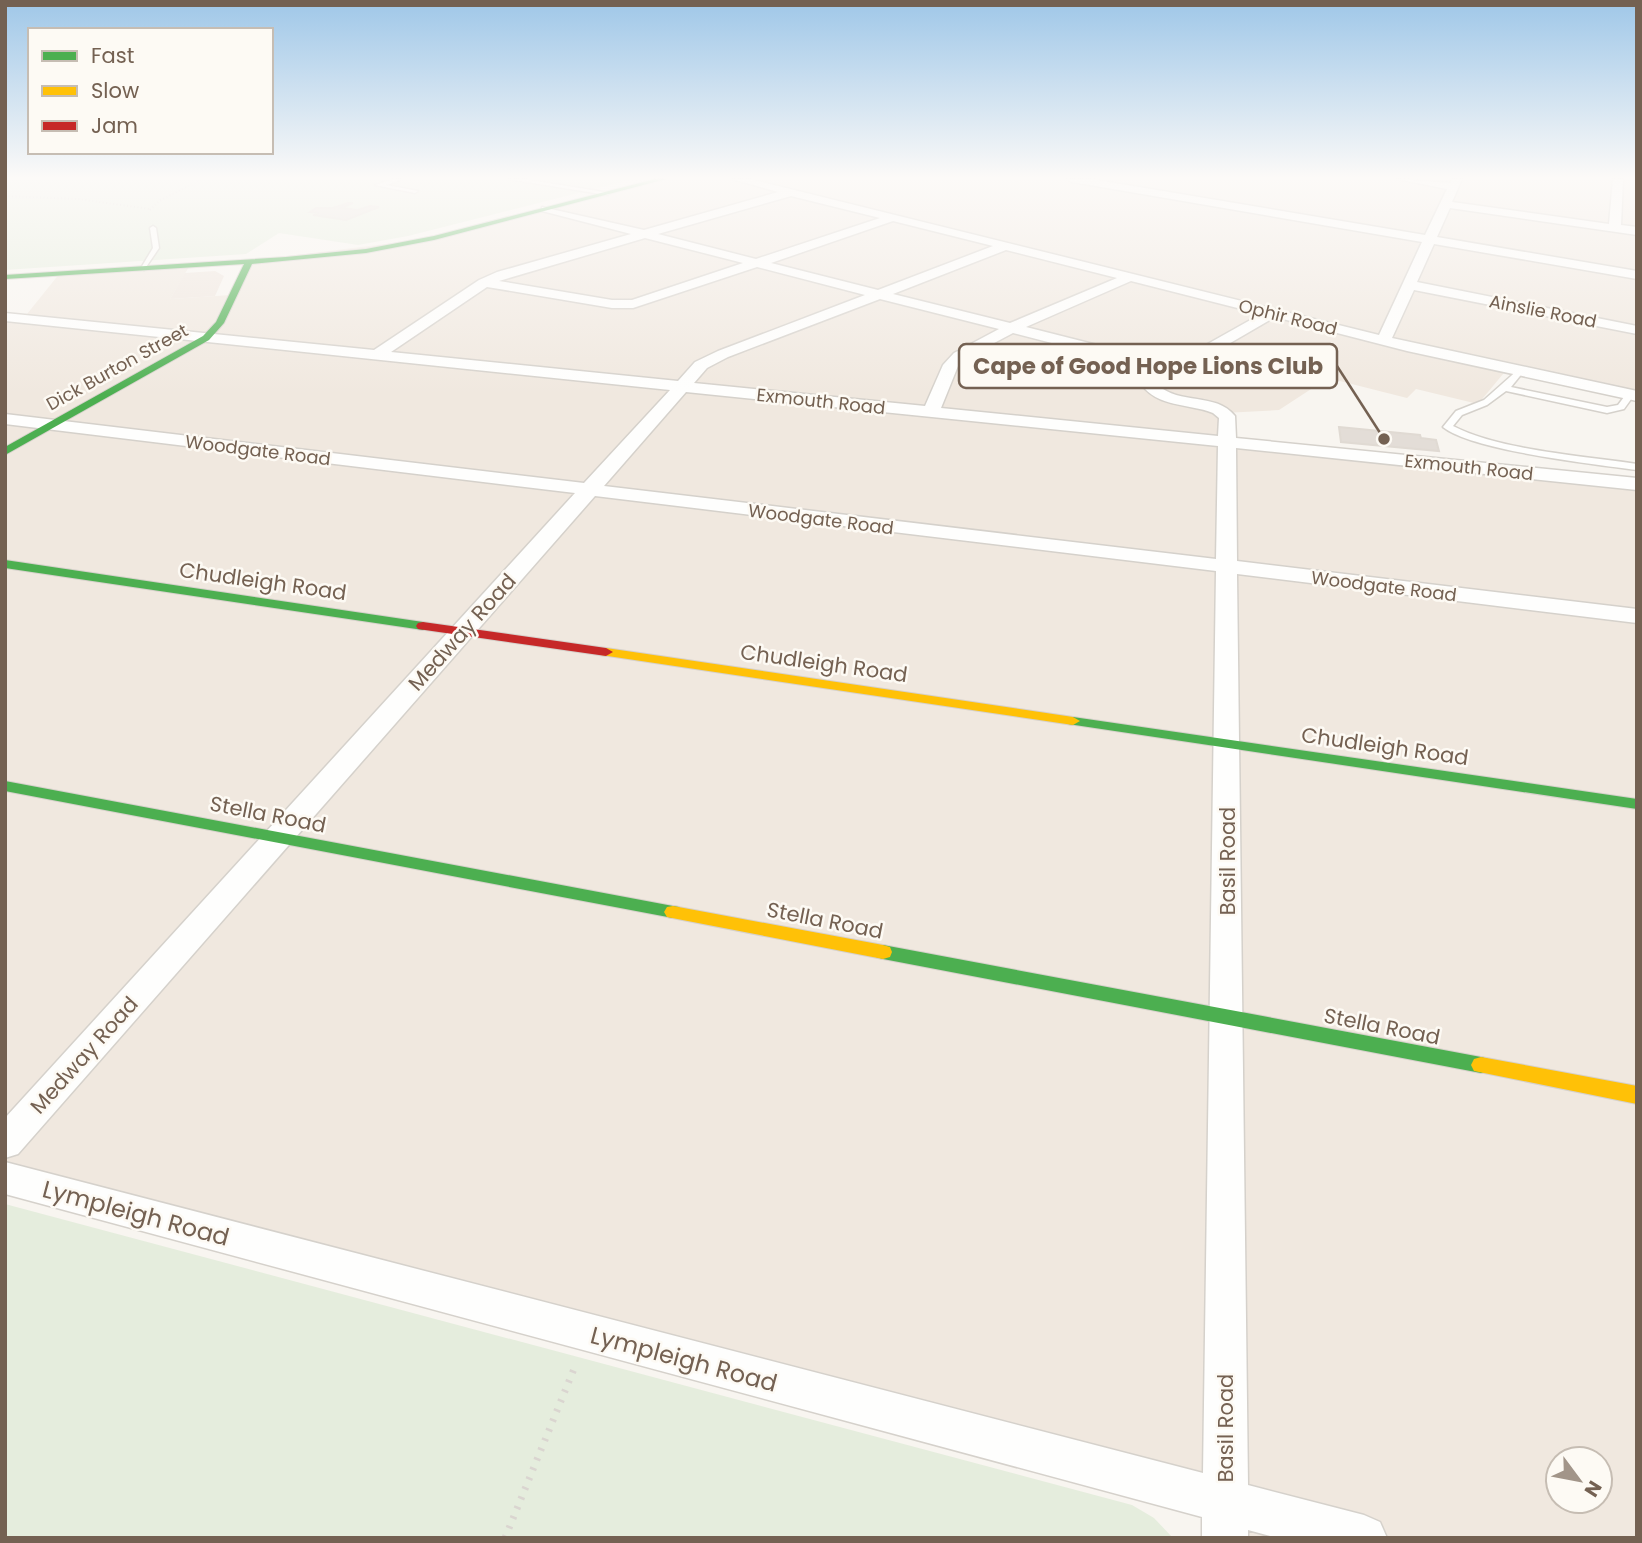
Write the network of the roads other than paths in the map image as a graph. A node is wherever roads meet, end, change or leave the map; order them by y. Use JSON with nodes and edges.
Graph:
{"nodes":[{"id":1,"x":154,"y":251,"type":"edge"},
{"id":2,"x":358,"y":251,"type":"edge"},
{"id":3,"x":583,"y":251,"type":"edge"},
{"id":4,"x":711,"y":251,"type":"edge"},
{"id":5,"x":792,"y":251,"type":"edge"},
{"id":6,"x":991,"y":251,"type":"edge"},
{"id":7,"x":1025,"y":251,"type":"edge"},
{"id":8,"x":1425,"y":251,"type":"edge"},
{"id":9,"x":1499,"y":251,"type":"edge"},
{"id":10,"x":248,"y":261,"type":"junction"},
{"id":11,"x":756,"y":263,"type":"junction"},
{"id":12,"x":144,"y":268,"type":"junction"},
{"id":13,"x":1637,"y":275,"type":"edge"},
{"id":14,"x":5,"y":277,"type":"edge"},
{"id":15,"x":1130,"y":277,"type":"junction"},
{"id":16,"x":484,"y":283,"type":"junction"},
{"id":17,"x":1409,"y":285,"type":"junction"},
{"id":18,"x":877,"y":293,"type":"junction"},
{"id":19,"x":1273,"y":313,"type":"junction"},
{"id":20,"x":5,"y":317,"type":"edge"},
{"id":21,"x":1012,"y":328,"type":"junction"},
{"id":22,"x":1637,"y":330,"type":"edge"},
{"id":23,"x":206,"y":338,"type":"junction"},
{"id":24,"x":1384,"y":340,"type":"junction"},
{"id":25,"x":375,"y":356,"type":"junction"},
{"id":26,"x":1171,"y":369,"type":"junction"},
{"id":27,"x":1520,"y":371,"type":"junction"},
{"id":28,"x":681,"y":386,"type":"junction"},
{"id":29,"x":1505,"y":388,"type":"junction"},
{"id":30,"x":1633,"y":396,"type":"edge"},
{"id":31,"x":931,"y":412,"type":"junction"},
{"id":32,"x":5,"y":419,"type":"edge"},
{"id":33,"x":53,"y":425,"type":"junction"},
{"id":34,"x":1228,"y":442,"type":"junction"},
{"id":35,"x":5,"y":452,"type":"edge"},
{"id":36,"x":1637,"y":467,"type":"edge"},
{"id":37,"x":1637,"y":484,"type":"edge"},
{"id":38,"x":588,"y":491,"type":"junction"},
{"id":39,"x":5,"y":564,"type":"edge"},
{"id":40,"x":1229,"y":567,"type":"junction"},
{"id":41,"x":1637,"y":617,"type":"edge"},
{"id":42,"x":462,"y":631,"type":"junction"},
{"id":43,"x":1228,"y":744,"type":"junction"},
{"id":44,"x":5,"y":786,"type":"edge"},
{"id":45,"x":1637,"y":804,"type":"edge"},
{"id":46,"x":278,"y":838,"type":"junction"},
{"id":47,"x":1227,"y":1018,"type":"junction"},
{"id":48,"x":1637,"y":1095,"type":"edge"},
{"id":49,"x":5,"y":1143,"type":"edge"},
{"id":50,"x":5,"y":1178,"type":"edge"},
{"id":51,"x":1225,"y":1519,"type":"edge"},
{"id":52,"x":1364,"y":1538,"type":"edge"}],
"edges":[{"from":1,"to":12,"type":"lane"},
{"from":2,"to":10,"type":"street"},
{"from":3,"to":16,"type":"street"},
{"from":4,"to":11,"type":"street"},
{"from":5,"to":11,"type":"street"},
{"from":6,"to":18,"type":"street","name":"Medway Road"},
{"from":7,"to":15,"type":"street","name":"Ophir Road"},
{"from":8,"to":17,"type":"street"},
{"from":9,"to":13,"type":"street"},
{"from":10,"to":12,"type":"street"},
{"from":10,"to":23,"type":"street","name":"Dick Burton Street"},
{"from":11,"to":16,"type":"street"},
{"from":11,"to":18,"type":"street"},
{"from":12,"to":14,"type":"street"},
{"from":15,"to":19,"type":"street","name":"Ophir Road"},
{"from":15,"to":21,"type":"street"},
{"from":16,"to":25,"type":"street"},
{"from":17,"to":22,"type":"street","name":"Ainslie Road"},
{"from":17,"to":24,"type":"street"},
{"from":18,"to":21,"type":"street"},
{"from":18,"to":28,"type":"street","name":"Medway Road"},
{"from":19,"to":24,"type":"street","name":"Ophir Road"},
{"from":19,"to":26,"type":"street","name":"Basil Road"},
{"from":20,"to":23,"type":"street","name":"Exmouth Road"},
{"from":21,"to":26,"type":"street"},
{"from":21,"to":31,"type":"street"},
{"from":23,"to":25,"type":"street","name":"Exmouth Road"},
{"from":23,"to":33,"type":"street","name":"Dick Burton Street"},
{"from":24,"to":27,"type":"street","name":"Ophir Road"},
{"from":25,"to":28,"type":"street","name":"Exmouth Road"},
{"from":26,"to":34,"type":"street","name":"Basil Road"},
{"from":27,"to":29,"type":"lane"},
{"from":27,"to":30,"type":"street","name":"Ophir Road"},
{"from":28,"to":31,"type":"street","name":"Exmouth Road"},
{"from":28,"to":38,"type":"street","name":"Medway Road"},
{"from":29,"to":30,"type":"lane"},
{"from":29,"to":36,"type":"lane"},
{"from":31,"to":34,"type":"street","name":"Exmouth Road"},
{"from":32,"to":33,"type":"street","name":"Woodgate Road"},
{"from":33,"to":35,"type":"street","name":"Dick Burton Street"},
{"from":33,"to":38,"type":"street","name":"Woodgate Road"},
{"from":34,"to":37,"type":"street","name":"Exmouth Road"},
{"from":34,"to":40,"type":"street","name":"Basil Road"},
{"from":38,"to":40,"type":"street","name":"Woodgate Road"},
{"from":38,"to":42,"type":"street","name":"Medway Road"},
{"from":39,"to":42,"type":"street","name":"Chudleigh Road"},
{"from":40,"to":41,"type":"street","name":"Woodgate Road"},
{"from":40,"to":43,"type":"street","name":"Basil Road"},
{"from":42,"to":43,"type":"street","name":"Chudleigh Road"},
{"from":42,"to":46,"type":"street","name":"Medway Road"},
{"from":43,"to":45,"type":"street","name":"Chudleigh Road"},
{"from":43,"to":47,"type":"street","name":"Basil Road"},
{"from":44,"to":46,"type":"street","name":"Stella Road"},
{"from":46,"to":47,"type":"street","name":"Stella Road"},
{"from":46,"to":49,"type":"street","name":"Medway Road"},
{"from":47,"to":48,"type":"street","name":"Stella Road"},
{"from":47,"to":51,"type":"street","name":"Basil Road"},
{"from":50,"to":51,"type":"street","name":"Lympleigh Road"},
{"from":51,"to":52,"type":"street","name":"Lympleigh Road"}]}
